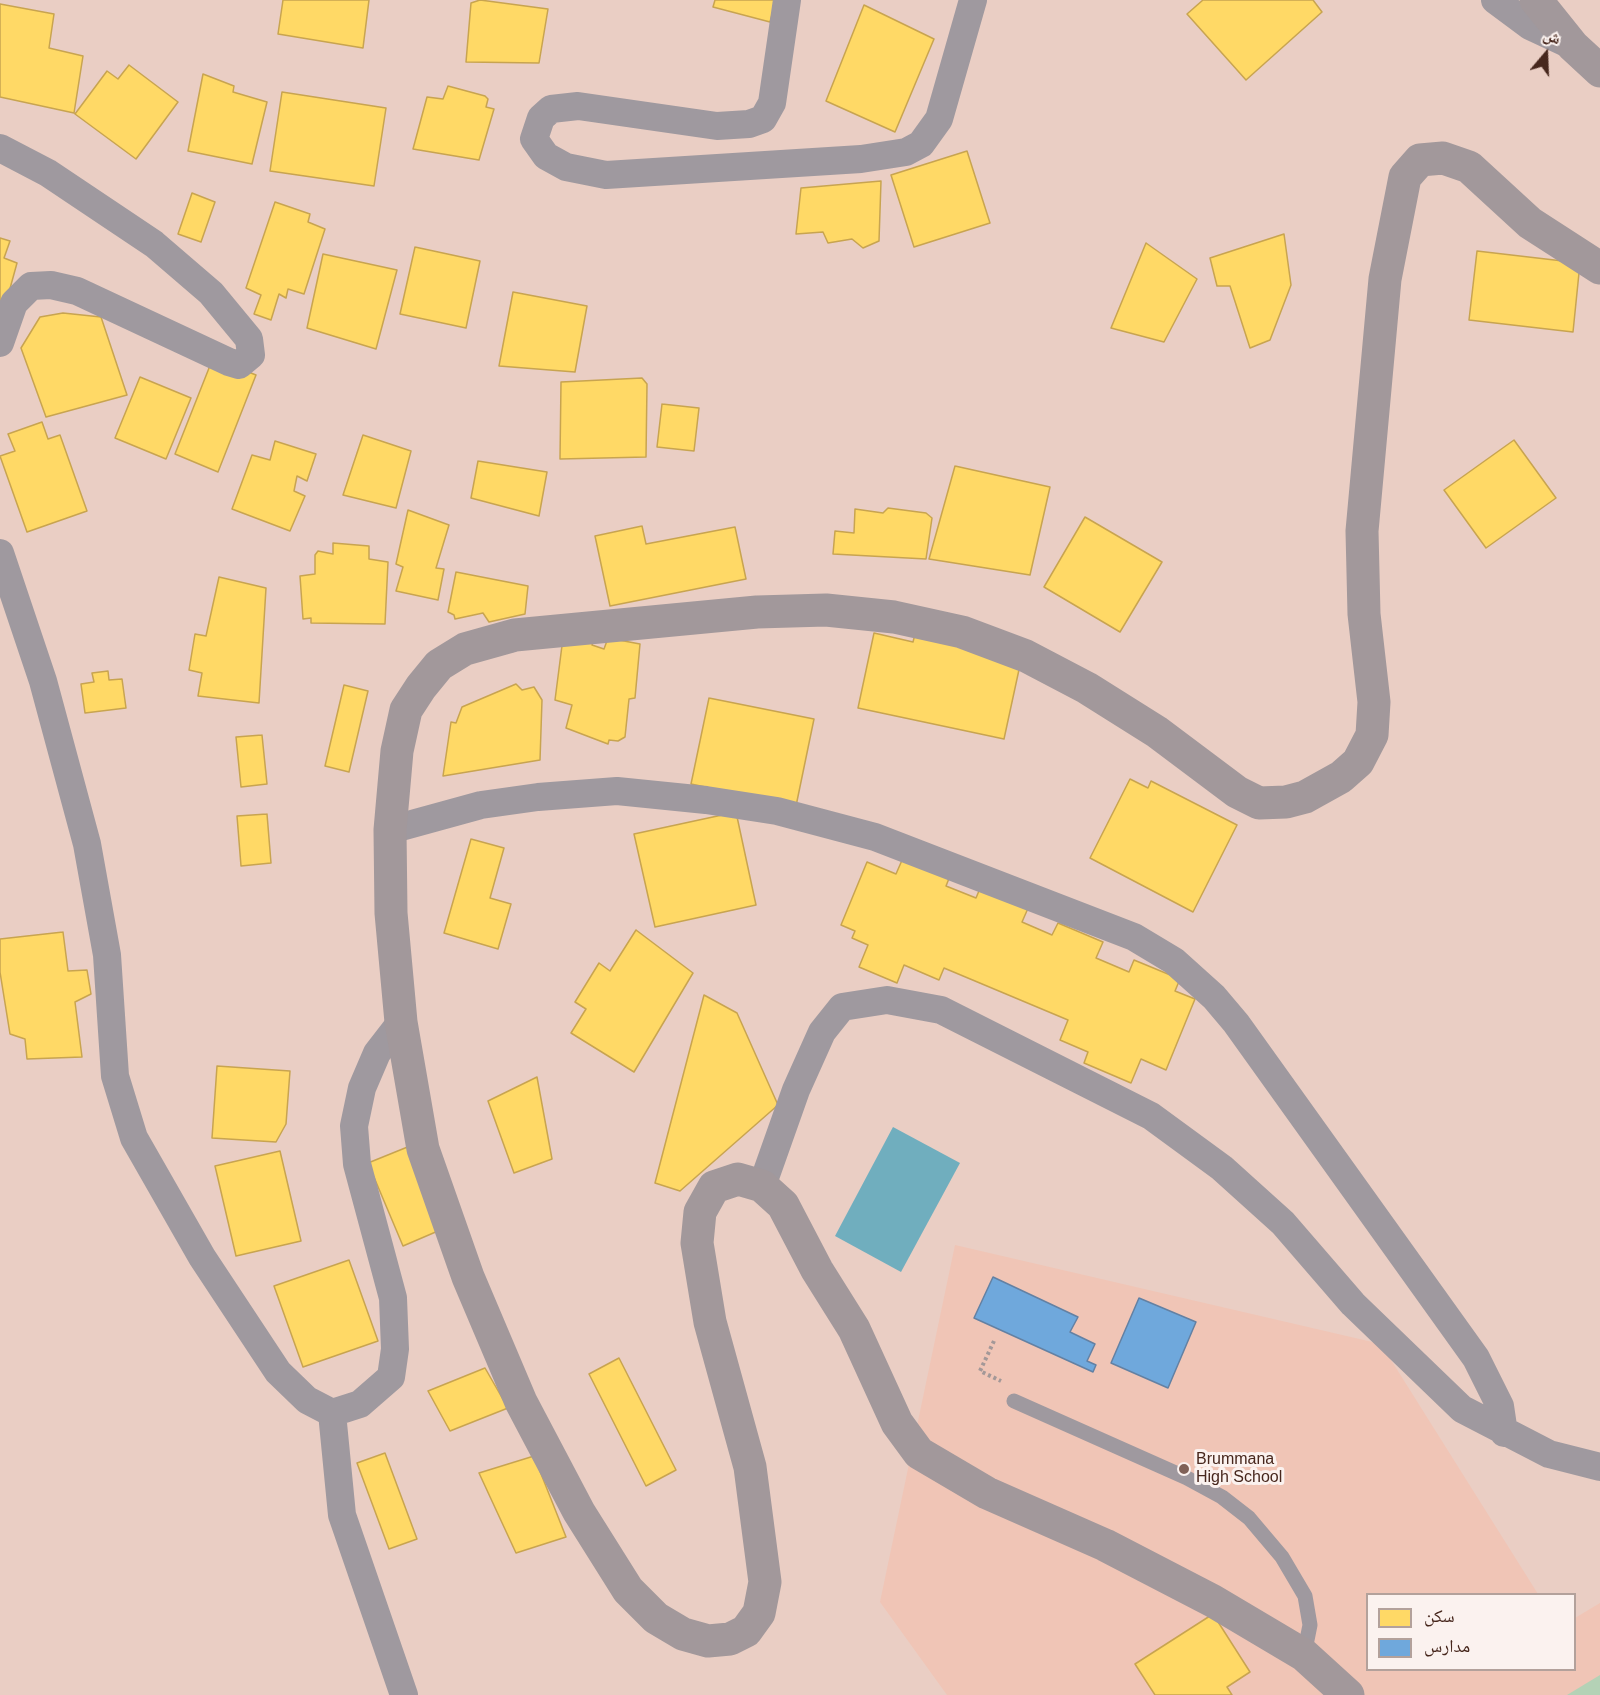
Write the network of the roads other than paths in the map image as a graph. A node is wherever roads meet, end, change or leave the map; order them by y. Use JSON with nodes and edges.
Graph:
{"nodes":[{"id":1,"x":787,"y":0,"type":"edge"},
{"id":2,"x":974,"y":0,"type":"edge"},
{"id":3,"x":1495,"y":0,"type":"edge"},
{"id":4,"x":1536,"y":0,"type":"edge"},
{"id":5,"x":1573,"y":46,"type":"junction"},
{"id":6,"x":1600,"y":71,"type":"edge"},
{"id":7,"x":0,"y":148,"type":"edge"},
{"id":8,"x":1600,"y":268,"type":"edge"},
{"id":9,"x":0,"y":343,"type":"edge"},
{"id":10,"x":0,"y":552,"type":"edge"},
{"id":11,"x":390,"y":830,"type":"junction"},
{"id":12,"x":401,"y":1022,"type":"junction"},
{"id":13,"x":762,"y":1186,"type":"junction"},
{"id":14,"x":1014,"y":1401,"type":"dead end"},
{"id":15,"x":332,"y":1413,"type":"junction"},
{"id":16,"x":1504,"y":1433,"type":"junction"},
{"id":17,"x":1600,"y":1467,"type":"edge"},
{"id":18,"x":1304,"y":1654,"type":"junction"},
{"id":19,"x":404,"y":1695,"type":"edge"},
{"id":20,"x":1348,"y":1695,"type":"edge"}],
"edges":[{"from":1,"to":2,"type":"street"},
{"from":3,"to":5,"type":"street"},
{"from":4,"to":5,"type":"street"},
{"from":5,"to":6,"type":"street"},
{"from":7,"to":9,"type":"street"},
{"from":8,"to":11,"type":"street"},
{"from":10,"to":15,"type":"street"},
{"from":11,"to":12,"type":"street"},
{"from":11,"to":16,"type":"street"},
{"from":12,"to":13,"type":"street"},
{"from":12,"to":15,"type":"street"},
{"from":13,"to":16,"type":"street"},
{"from":13,"to":18,"type":"street"},
{"from":14,"to":18,"type":"lane"},
{"from":15,"to":19,"type":"street"},
{"from":16,"to":17,"type":"street"},
{"from":18,"to":20,"type":"street"}]}
